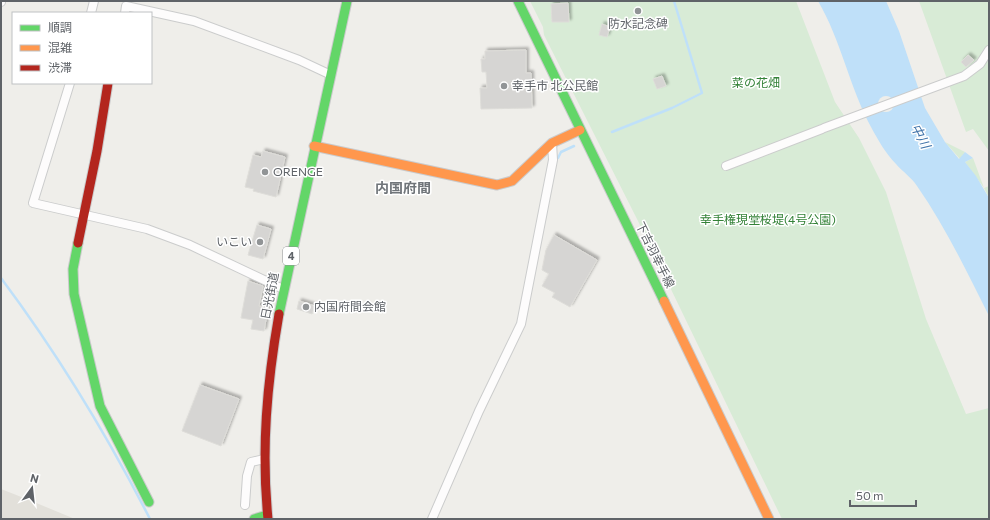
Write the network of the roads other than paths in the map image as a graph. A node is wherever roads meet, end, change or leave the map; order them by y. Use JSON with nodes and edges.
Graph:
{"nodes":[{"id":1,"x":94,"y":1,"type":"edge"},
{"id":2,"x":347,"y":1,"type":"edge"},
{"id":3,"x":518,"y":1,"type":"edge"},
{"id":4,"x":126,"y":6,"type":"edge"},
{"id":5,"x":91,"y":12,"type":"edge"},
{"id":6,"x":989,"y":50,"type":"edge"},
{"id":7,"x":331,"y":75,"type":"junction"},
{"id":8,"x":70,"y":84,"type":"edge"},
{"id":9,"x":108,"y":84,"type":"edge"},
{"id":10,"x":580,"y":130,"type":"junction"},
{"id":11,"x":552,"y":143,"type":"junction"},
{"id":12,"x":314,"y":146,"type":"junction"},
{"id":13,"x":726,"y":166,"type":"dead end"},
{"id":14,"x":84,"y":214,"type":"junction"},
{"id":15,"x":283,"y":289,"type":"junction"},
{"id":16,"x":264,"y":459,"type":"junction"},
{"id":17,"x":149,"y":502,"type":"dead end"},
{"id":18,"x":245,"y":505,"type":"dead end"},
{"id":19,"x":268,"y":517,"type":"edge"},
{"id":20,"x":254,"y":519,"type":"edge"},
{"id":21,"x":432,"y":519,"type":"edge"},
{"id":22,"x":769,"y":519,"type":"edge"}],
"edges":[{"from":1,"to":5,"type":"street"},
{"from":2,"to":7,"type":"main road","name":"日光街道","number":"4"},
{"from":3,"to":10,"type":"main road","name":"下吉羽幸手線"},
{"from":4,"to":7,"type":"street"},
{"from":6,"to":13,"type":"street"},
{"from":7,"to":12,"type":"main road","name":"日光街道","number":"4"},
{"from":8,"to":14,"type":"street"},
{"from":9,"to":14,"type":"main road"},
{"from":10,"to":11,"type":"main road"},
{"from":10,"to":22,"type":"main road","name":"下吉羽幸手線"},
{"from":11,"to":12,"type":"main road"},
{"from":11,"to":21,"type":"street"},
{"from":12,"to":15,"type":"main road","name":"日光街道","number":"4"},
{"from":14,"to":15,"type":"street"},
{"from":14,"to":17,"type":"main road"},
{"from":15,"to":16,"type":"main road","name":"日光街道","number":"4"},
{"from":16,"to":18,"type":"street"},
{"from":16,"to":19,"type":"main road","name":"日光街道","number":"4"},
{"from":19,"to":20,"type":"main road","name":"日光街道"}]}
